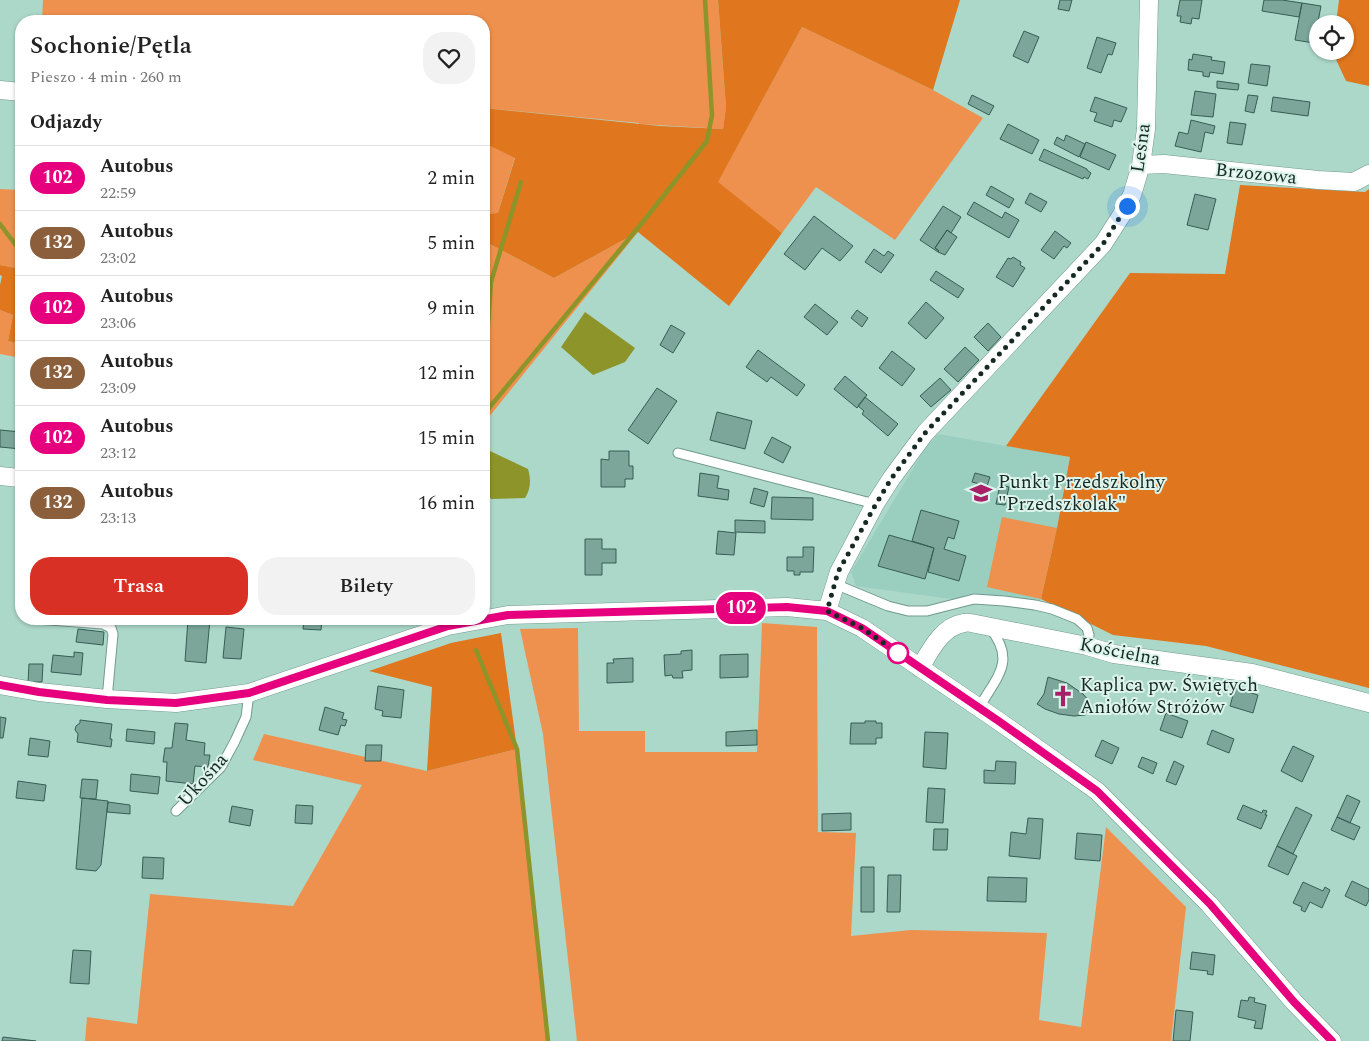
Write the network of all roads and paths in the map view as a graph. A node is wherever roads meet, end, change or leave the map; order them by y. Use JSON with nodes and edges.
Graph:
{"nodes":[{"id":1,"x":1149,"y":0,"type":"edge"},
{"id":2,"x":0,"y":90,"type":"edge"},
{"id":3,"x":15,"y":91,"type":"edge"},
{"id":4,"x":1141,"y":166,"type":"junction"},
{"id":5,"x":1369,"y":174,"type":"edge"},
{"id":6,"x":678,"y":453,"type":"dead end"},
{"id":7,"x":0,"y":476,"type":"edge"},
{"id":8,"x":15,"y":478,"type":"edge"},
{"id":9,"x":876,"y":504,"type":"junction"},
{"id":10,"x":835,"y":584,"type":"junction"},
{"id":11,"x":827,"y":611,"type":"junction"},
{"id":12,"x":490,"y":618,"type":"edge"},
{"id":13,"x":105,"y":625,"type":"edge"},
{"id":14,"x":453,"y":625,"type":"edge"},
{"id":15,"x":988,"y":626,"type":"junction"},
{"id":16,"x":1087,"y":646,"type":"junction"},
{"id":17,"x":920,"y":668,"type":"junction"},
{"id":18,"x":0,"y":686,"type":"edge"},
{"id":19,"x":249,"y":693,"type":"junction"},
{"id":20,"x":107,"y":700,"type":"junction"},
{"id":21,"x":1369,"y":703,"type":"edge"},
{"id":22,"x":979,"y":708,"type":"junction"},
{"id":23,"x":176,"y":811,"type":"dead end"},
{"id":24,"x":1332,"y":1041,"type":"edge"}],
"edges":[{"from":1,"to":4,"type":"street","name":"Leśna"},
{"from":2,"to":3,"type":"street"},
{"from":4,"to":5,"type":"street","name":"Brzozowa"},
{"from":4,"to":9,"type":"street","name":"Leśna"},
{"from":6,"to":9,"type":"lane"},
{"from":7,"to":8,"type":"street"},
{"from":9,"to":10,"type":"street","name":"Leśna"},
{"from":10,"to":11,"type":"street","name":"Leśna"},
{"from":10,"to":16,"type":"lane"},
{"from":11,"to":12,"type":"street"},
{"from":11,"to":17,"type":"street"},
{"from":13,"to":20,"type":"lane"},
{"from":14,"to":19,"type":"street"},
{"from":15,"to":16,"type":"street","name":"Kościelna"},
{"from":15,"to":17,"type":"street","name":"Kościelna"},
{"from":15,"to":22,"type":"lane"},
{"from":16,"to":21,"type":"street","name":"Kościelna"},
{"from":17,"to":22,"type":"street"},
{"from":18,"to":20,"type":"street"},
{"from":19,"to":20,"type":"street"},
{"from":19,"to":23,"type":"lane","name":"Ukośna"},
{"from":22,"to":24,"type":"street"}]}
